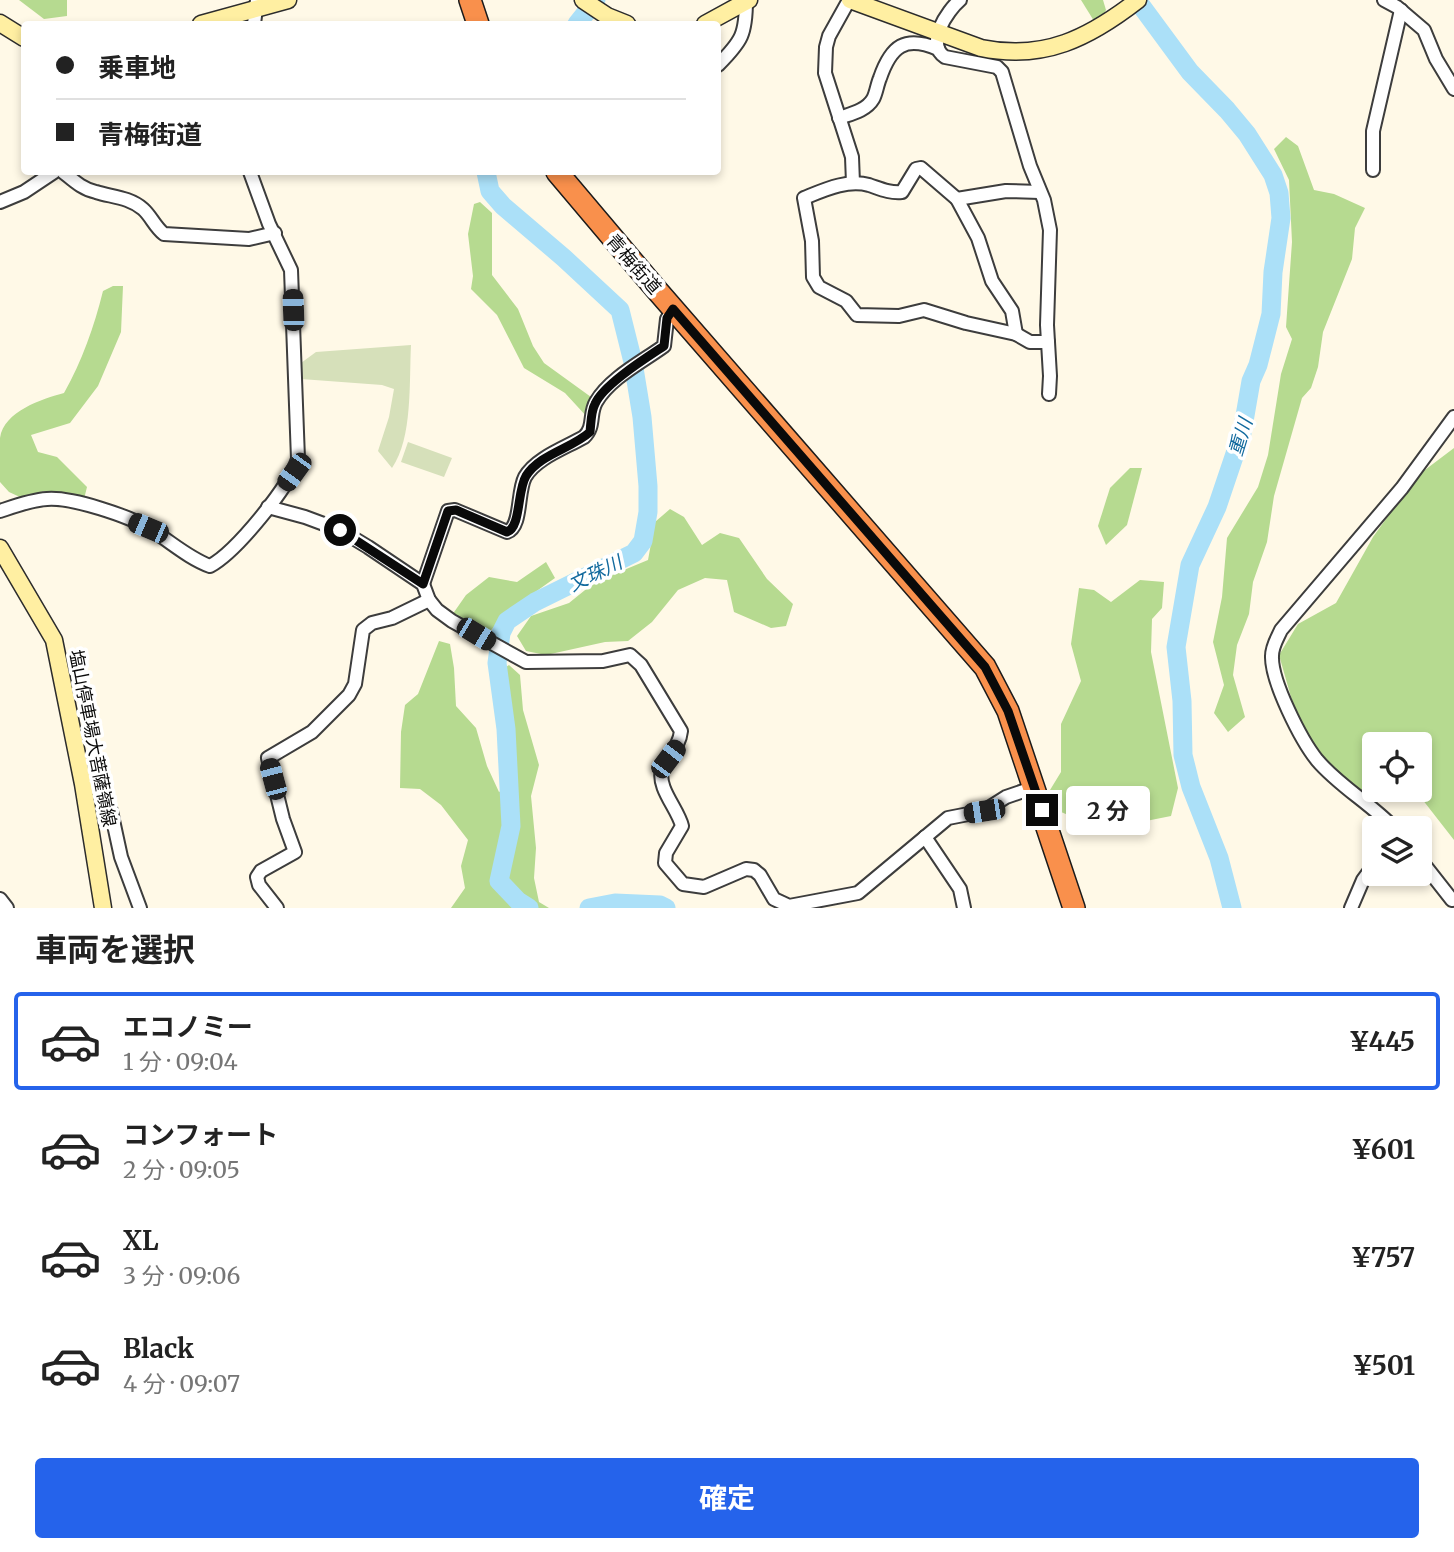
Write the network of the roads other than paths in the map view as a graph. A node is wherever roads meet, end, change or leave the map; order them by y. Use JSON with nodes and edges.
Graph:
{"nodes":[{"id":1,"x":288,"y":0,"type":"edge"},
{"id":2,"x":470,"y":0,"type":"edge"},
{"id":3,"x":583,"y":0,"type":"edge"},
{"id":4,"x":747,"y":0,"type":"edge"},
{"id":5,"x":850,"y":0,"type":"edge"},
{"id":6,"x":960,"y":0,"type":"edge"},
{"id":7,"x":1138,"y":0,"type":"edge"},
{"id":8,"x":1384,"y":0,"type":"edge"},
{"id":9,"x":1401,"y":10,"type":"junction"},
{"id":10,"x":256,"y":11,"type":"edge"},
{"id":11,"x":214,"y":21,"type":"edge"},
{"id":12,"x":477,"y":21,"type":"edge"},
{"id":13,"x":619,"y":21,"type":"edge"},
{"id":14,"x":710,"y":21,"type":"edge"},
{"id":15,"x":0,"y":23,"type":"edge"},
{"id":16,"x":21,"y":36,"type":"edge"},
{"id":17,"x":938,"y":41,"type":"junction"},
{"id":18,"x":721,"y":62,"type":"edge"},
{"id":19,"x":1454,"y":89,"type":"edge"},
{"id":20,"x":839,"y":118,"type":"junction"},
{"id":21,"x":1373,"y":170,"type":"dead end"},
{"id":22,"x":50,"y":175,"type":"edge"},
{"id":23,"x":67,"y":175,"type":"edge"},
{"id":24,"x":251,"y":175,"type":"edge"},
{"id":25,"x":560,"y":175,"type":"edge"},
{"id":26,"x":853,"y":183,"type":"junction"},
{"id":27,"x":1040,"y":192,"type":"junction"},
{"id":28,"x":957,"y":199,"type":"junction"},
{"id":29,"x":0,"y":202,"type":"edge"},
{"id":30,"x":275,"y":233,"type":"junction"},
{"id":31,"x":673,"y":309,"type":"junction"},
{"id":32,"x":1016,"y":334,"type":"junction"},
{"id":33,"x":1048,"y":342,"type":"junction"},
{"id":34,"x":1049,"y":394,"type":"dead end"},
{"id":35,"x":1454,"y":416,"type":"edge"},
{"id":36,"x":268,"y":507,"type":"junction"},
{"id":37,"x":0,"y":511,"type":"edge"},
{"id":38,"x":0,"y":548,"type":"edge"},
{"id":39,"x":423,"y":584,"type":"junction"},
{"id":40,"x":429,"y":600,"type":"junction"},
{"id":41,"x":83,"y":784,"type":"junction"},
{"id":42,"x":1035,"y":787,"type":"junction"},
{"id":43,"x":1380,"y":816,"type":"edge"},
{"id":44,"x":925,"y":837,"type":"junction"},
{"id":45,"x":1432,"y":875,"type":"edge"},
{"id":46,"x":1362,"y":882,"type":"edge"},
{"id":47,"x":0,"y":899,"type":"edge"},
{"id":48,"x":1452,"y":900,"type":"dead end"},
{"id":49,"x":8,"y":908,"type":"edge"},
{"id":50,"x":103,"y":908,"type":"edge"},
{"id":51,"x":140,"y":908,"type":"edge"},
{"id":52,"x":277,"y":908,"type":"edge"},
{"id":53,"x":964,"y":908,"type":"edge"},
{"id":54,"x":1074,"y":908,"type":"edge"},
{"id":55,"x":1350,"y":908,"type":"edge"}],
"edges":[{"from":1,"to":10,"type":"street"},
{"from":2,"to":12,"type":"highway"},
{"from":3,"to":13,"type":"street"},
{"from":4,"to":14,"type":"street"},
{"from":4,"to":18,"type":"street"},
{"from":5,"to":17,"type":"street"},
{"from":5,"to":20,"type":"street"},
{"from":6,"to":17,"type":"street"},
{"from":7,"to":17,"type":"street"},
{"from":8,"to":9,"type":"street"},
{"from":9,"to":19,"type":"street"},
{"from":9,"to":21,"type":"street"},
{"from":10,"to":11,"type":"street"},
{"from":15,"to":16,"type":"street"},
{"from":17,"to":20,"type":"street"},
{"from":17,"to":27,"type":"street"},
{"from":20,"to":26,"type":"street"},
{"from":22,"to":29,"type":"street"},
{"from":23,"to":30,"type":"street"},
{"from":24,"to":30,"type":"street"},
{"from":25,"to":31,"type":"highway","name":"青梅街道"},
{"from":26,"to":28,"type":"street"},
{"from":26,"to":32,"type":"street"},
{"from":27,"to":28,"type":"street"},
{"from":27,"to":33,"type":"street"},
{"from":28,"to":32,"type":"street"},
{"from":30,"to":36,"type":"street"},
{"from":31,"to":39,"type":"street"},
{"from":31,"to":42,"type":"highway","name":"青梅街道"},
{"from":32,"to":33,"type":"street"},
{"from":33,"to":34,"type":"street"},
{"from":35,"to":43,"type":"street"},
{"from":36,"to":37,"type":"street"},
{"from":36,"to":39,"type":"street"},
{"from":38,"to":41,"type":"street","name":"塩山停車場大菩薩嶺線"},
{"from":39,"to":40,"type":"street"},
{"from":40,"to":44,"type":"street"},
{"from":40,"to":52,"type":"street"},
{"from":41,"to":50,"type":"street","name":"塩山停車場大菩薩嶺線"},
{"from":41,"to":51,"type":"street"},
{"from":42,"to":44,"type":"street"},
{"from":42,"to":54,"type":"highway","name":"青梅街道"},
{"from":44,"to":53,"type":"street"},
{"from":45,"to":48,"type":"street"},
{"from":46,"to":55,"type":"street"},
{"from":47,"to":49,"type":"street"}]}
